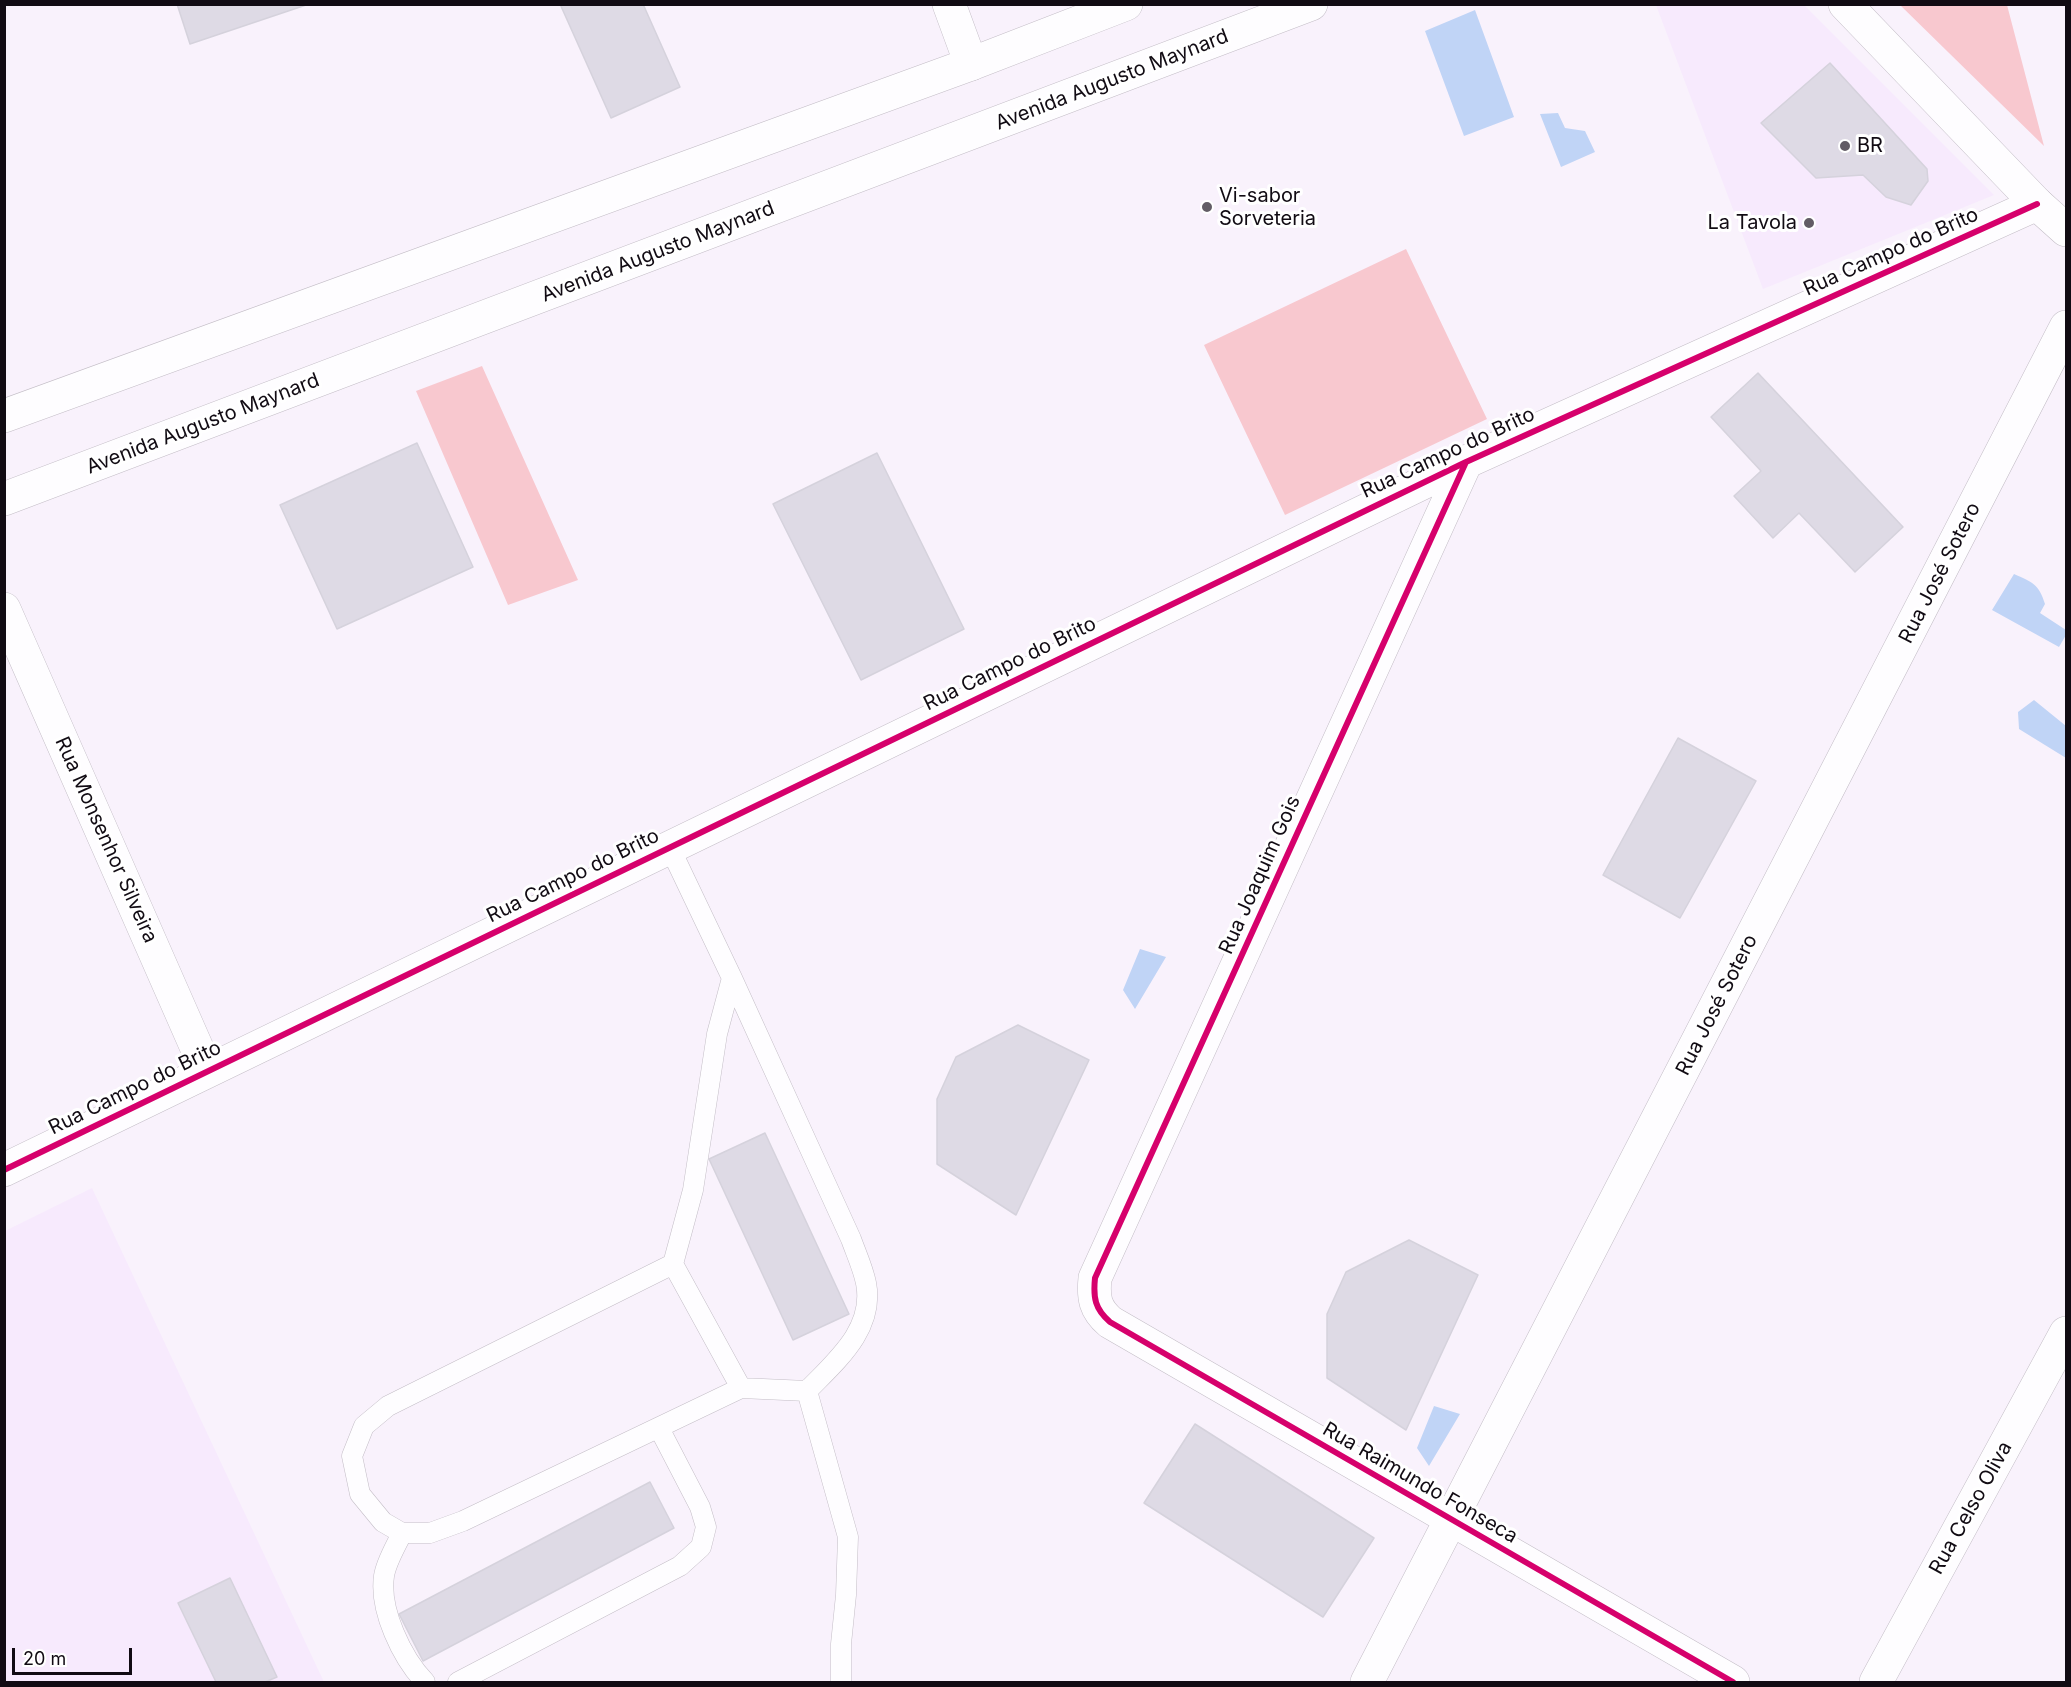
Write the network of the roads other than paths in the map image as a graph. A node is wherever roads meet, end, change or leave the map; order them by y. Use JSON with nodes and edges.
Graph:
{"nodes":[{"id":1,"x":949,"y":4,"type":"edge"},
{"id":2,"x":1126,"y":4,"type":"edge"},
{"id":3,"x":1311,"y":4,"type":"edge"},
{"id":4,"x":1845,"y":4,"type":"edge"},
{"id":5,"x":971,"y":64,"type":"junction"},
{"id":6,"x":2037,"y":204,"type":"junction"},
{"id":7,"x":2067,"y":230,"type":"edge"},
{"id":8,"x":2067,"y":327,"type":"edge"},
{"id":9,"x":4,"y":416,"type":"edge"},
{"id":10,"x":1466,"y":462,"type":"junction"},
{"id":11,"x":4,"y":500,"type":"edge"},
{"id":12,"x":4,"y":609,"type":"edge"},
{"id":13,"x":670,"y":848,"type":"junction"},
{"id":14,"x":732,"y":978,"type":"junction"},
{"id":15,"x":207,"y":1071,"type":"junction"},
{"id":16,"x":4,"y":1170,"type":"edge"},
{"id":17,"x":673,"y":1264,"type":"junction"},
{"id":18,"x":1095,"y":1305,"type":"joint"},
{"id":19,"x":2067,"y":1333,"type":"edge"},
{"id":20,"x":741,"y":1388,"type":"junction"},
{"id":21,"x":807,"y":1391,"type":"junction"},
{"id":22,"x":659,"y":1428,"type":"junction"},
{"id":23,"x":1452,"y":1520,"type":"junction"},
{"id":24,"x":402,"y":1533,"type":"junction"},
{"id":25,"x":425,"y":1683,"type":"edge"},
{"id":26,"x":458,"y":1683,"type":"edge"},
{"id":27,"x":841,"y":1683,"type":"edge"},
{"id":28,"x":1367,"y":1683,"type":"edge"},
{"id":29,"x":1733,"y":1683,"type":"edge"},
{"id":30,"x":1876,"y":1683,"type":"edge"}],
"edges":[{"from":1,"to":5,"type":"street"},
{"from":2,"to":5,"type":"street"},
{"from":3,"to":11,"type":"street","name":"Avenida Augusto Maynard"},
{"from":4,"to":6,"type":"street"},
{"from":5,"to":9,"type":"street"},
{"from":6,"to":7,"type":"street"},
{"from":6,"to":10,"type":"street","name":"Rua Campo do Brito"},
{"from":8,"to":23,"type":"street","name":"Rua José Sotero"},
{"from":10,"to":13,"type":"street","name":"Rua Campo do Brito"},
{"from":10,"to":18,"type":"street","name":"Rua Joaquim Gois"},
{"from":12,"to":15,"type":"street","name":"Rua Monsenhor Silveira"},
{"from":13,"to":14,"type":"lane"},
{"from":13,"to":15,"type":"street","name":"Rua Campo do Brito"},
{"from":14,"to":17,"type":"lane"},
{"from":14,"to":21,"type":"lane"},
{"from":15,"to":16,"type":"street","name":"Rua Campo do Brito"},
{"from":17,"to":20,"type":"lane"},
{"from":17,"to":24,"type":"lane"},
{"from":18,"to":23,"type":"street","name":"Rua Raimundo Fonseca"},
{"from":19,"to":30,"type":"street","name":"Rua Celso Oliva"},
{"from":20,"to":21,"type":"lane"},
{"from":20,"to":22,"type":"lane"},
{"from":21,"to":27,"type":"lane"},
{"from":22,"to":24,"type":"lane"},
{"from":22,"to":26,"type":"lane"},
{"from":23,"to":28,"type":"street","name":"Rua José Sotero"},
{"from":23,"to":29,"type":"street","name":"Rua Raimundo Fonseca"},
{"from":24,"to":25,"type":"lane"}]}
